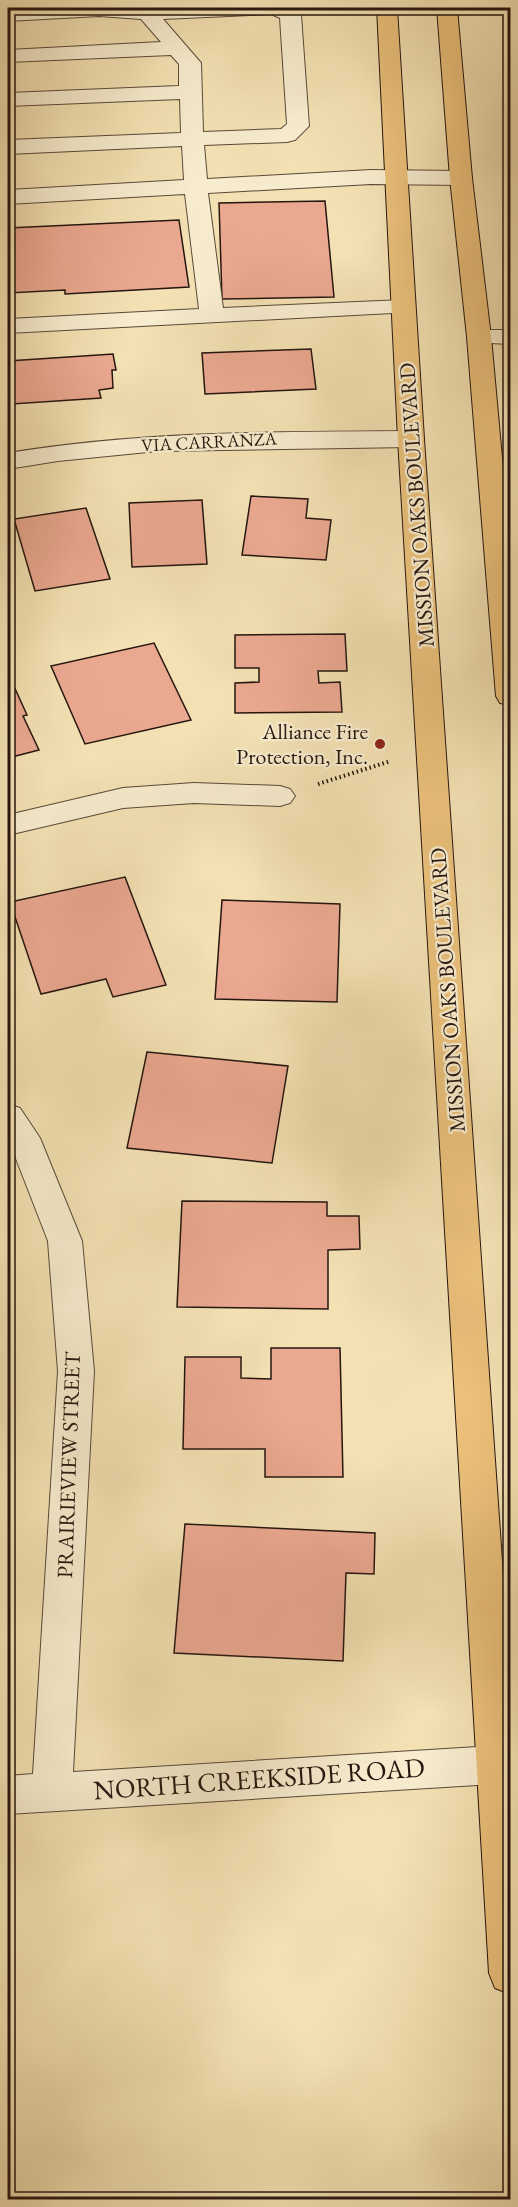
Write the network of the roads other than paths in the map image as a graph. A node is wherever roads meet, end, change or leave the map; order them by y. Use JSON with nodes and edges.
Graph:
{"nodes":[{"id":1,"x":273,"y":8,"type":"edge"},
{"id":2,"x":387,"y":8,"type":"edge"},
{"id":3,"x":447,"y":8,"type":"edge"},
{"id":4,"x":145,"y":10,"type":"edge"},
{"id":5,"x":8,"y":15,"type":"edge"},
{"id":6,"x":178,"y":48,"type":"junction"},
{"id":7,"x":8,"y":56,"type":"edge"},
{"id":8,"x":190,"y":92,"type":"junction"},
{"id":9,"x":8,"y":100,"type":"edge"},
{"id":10,"x":190,"y":138,"type":"junction"},
{"id":11,"x":8,"y":147,"type":"edge"},
{"id":12,"x":397,"y":177,"type":"junction"},
{"id":13,"x":461,"y":178,"type":"junction"},
{"id":14,"x":195,"y":189,"type":"junction"},
{"id":15,"x":8,"y":197,"type":"edge"},
{"id":16,"x":404,"y":307,"type":"junction"},
{"id":17,"x":212,"y":315,"type":"junction"},
{"id":18,"x":8,"y":326,"type":"edge"},
{"id":19,"x":479,"y":337,"type":"junction"},
{"id":20,"x":510,"y":337,"type":"edge"},
{"id":21,"x":411,"y":439,"type":"junction"},
{"id":22,"x":8,"y":461,"type":"edge"},
{"id":23,"x":510,"y":696,"type":"edge"},
{"id":24,"x":280,"y":796,"type":"road end"},
{"id":25,"x":8,"y":825,"type":"edge"},
{"id":26,"x":8,"y":1117,"type":"edge"},
{"id":27,"x":503,"y":1764,"type":"edge"},
{"id":28,"x":52,"y":1792,"type":"junction"},
{"id":29,"x":8,"y":1795,"type":"edge"},
{"id":30,"x":510,"y":1973,"type":"edge"}],
"edges":[{"from":1,"to":4,"type":"street"},
{"from":1,"to":10,"type":"street"},
{"from":2,"to":12,"type":"main road","name":"MISSION OAKS BOULEVARD"},
{"from":3,"to":13,"type":"main road"},
{"from":4,"to":5,"type":"street"},
{"from":4,"to":6,"type":"street"},
{"from":6,"to":7,"type":"street"},
{"from":6,"to":8,"type":"street"},
{"from":8,"to":9,"type":"street"},
{"from":8,"to":10,"type":"street"},
{"from":10,"to":11,"type":"street"},
{"from":10,"to":14,"type":"street"},
{"from":12,"to":13,"type":"street"},
{"from":12,"to":14,"type":"street"},
{"from":12,"to":16,"type":"main road","name":"MISSION OAKS BOULEVARD"},
{"from":13,"to":19,"type":"main road"},
{"from":14,"to":15,"type":"street"},
{"from":14,"to":17,"type":"street"},
{"from":16,"to":17,"type":"street"},
{"from":16,"to":21,"type":"main road","name":"MISSION OAKS BOULEVARD"},
{"from":17,"to":18,"type":"street"},
{"from":19,"to":20,"type":"street"},
{"from":19,"to":23,"type":"main road"},
{"from":21,"to":22,"type":"street","name":"VIA CARRANZA"},
{"from":21,"to":27,"type":"main road","name":"MISSION OAKS BOULEVARD"},
{"from":24,"to":25,"type":"street"},
{"from":26,"to":28,"type":"street","name":"PRAIRIEVIEW STREET"},
{"from":27,"to":28,"type":"street","name":"NORTH CREEKSIDE ROAD"},
{"from":27,"to":30,"type":"main road","name":"MISSION OAKS BOULEVARD"},
{"from":28,"to":29,"type":"street","name":"NORTH CREEKSIDE ROAD"}]}
